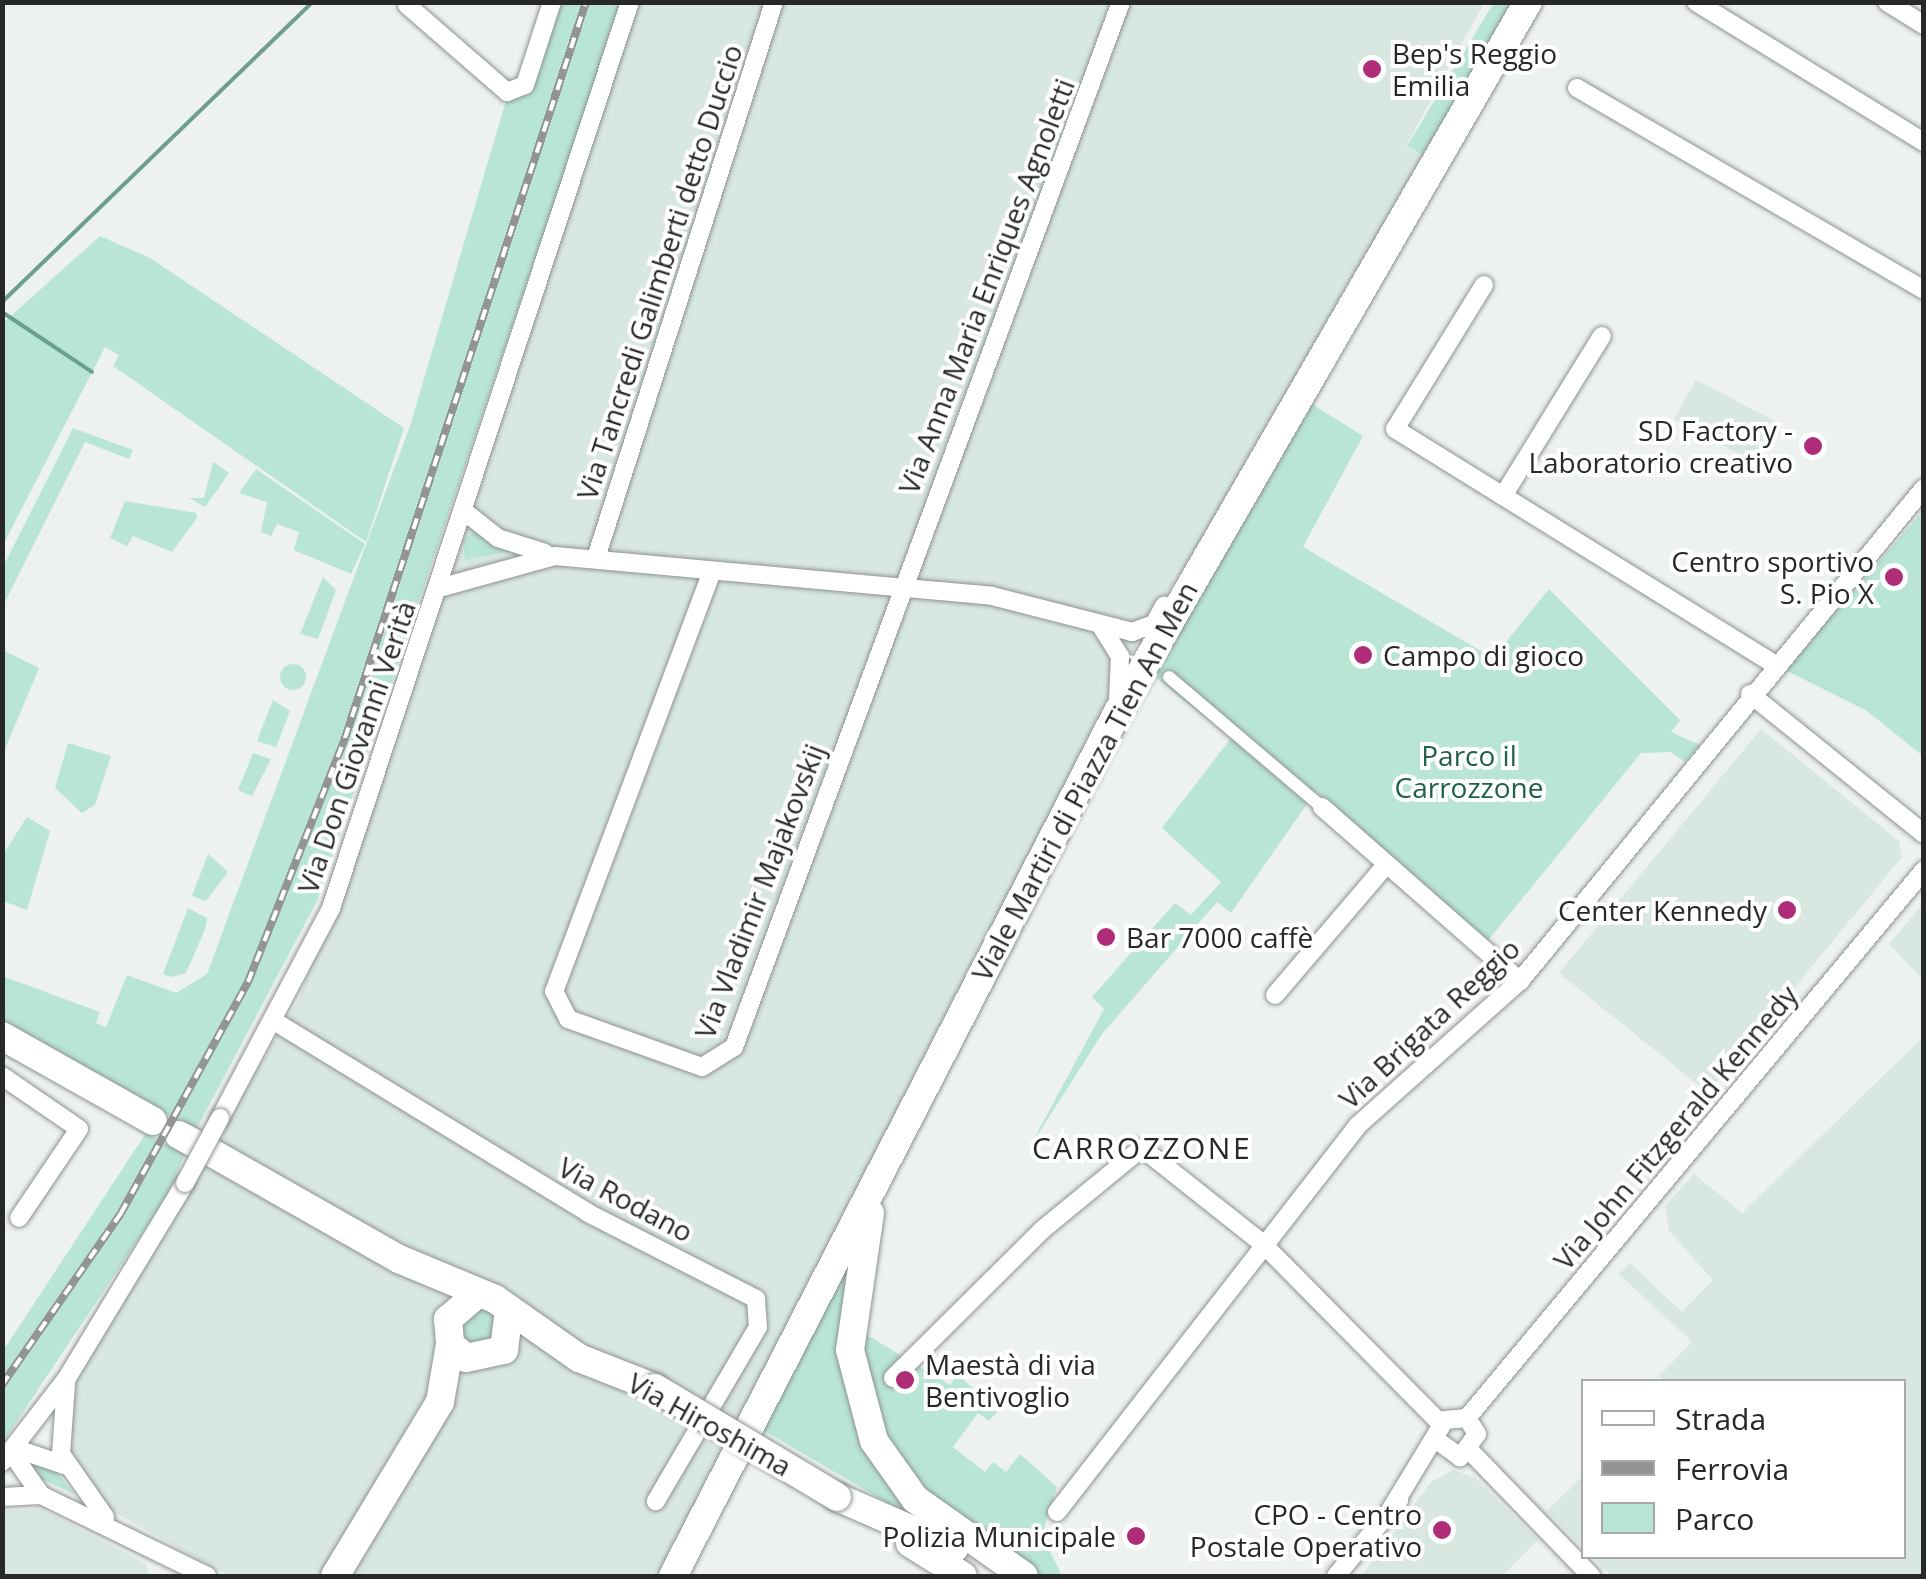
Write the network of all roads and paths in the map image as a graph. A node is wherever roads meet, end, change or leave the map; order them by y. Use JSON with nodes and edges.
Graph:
{"nodes":[{"id":1,"x":552,"y":2,"type":"edge"},
{"id":2,"x":630,"y":2,"type":"edge"},
{"id":3,"x":774,"y":2,"type":"edge"},
{"id":4,"x":1121,"y":2,"type":"edge"},
{"id":5,"x":1528,"y":2,"type":"edge"},
{"id":6,"x":1696,"y":2,"type":"edge"},
{"id":7,"x":1887,"y":2,"type":"edge"},
{"id":8,"x":407,"y":5,"type":"dead end"},
{"id":9,"x":1924,"y":25,"type":"edge"},
{"id":10,"x":1577,"y":88,"type":"dead end"},
{"id":11,"x":1924,"y":142,"type":"edge"},
{"id":12,"x":1484,"y":284,"type":"dead end"},
{"id":13,"x":1924,"y":290,"type":"edge"},
{"id":14,"x":1602,"y":336,"type":"dead end"},
{"id":15,"x":1924,"y":488,"type":"edge"},
{"id":16,"x":1503,"y":496,"type":"junction"},
{"id":17,"x":465,"y":512,"type":"junction"},
{"id":18,"x":1213,"y":541,"type":"junction"},
{"id":19,"x":555,"y":556,"type":"junction"},
{"id":20,"x":596,"y":558,"type":"junction"},
{"id":21,"x":711,"y":574,"type":"junction"},
{"id":22,"x":440,"y":588,"type":"junction"},
{"id":23,"x":901,"y":589,"type":"junction"},
{"id":24,"x":1101,"y":626,"type":"junction"},
{"id":25,"x":1773,"y":663,"type":"junction"},
{"id":26,"x":1169,"y":676,"type":"dead end"},
{"id":27,"x":1750,"y":694,"type":"junction"},
{"id":28,"x":1116,"y":714,"type":"junction"},
{"id":29,"x":1322,"y":807,"type":"joint"},
{"id":30,"x":1924,"y":834,"type":"edge"},
{"id":31,"x":1387,"y":864,"type":"junction"},
{"id":32,"x":1924,"y":870,"type":"edge"},
{"id":33,"x":1520,"y":981,"type":"junction"},
{"id":34,"x":1274,"y":995,"type":"dead end"},
{"id":35,"x":274,"y":1021,"type":"junction"},
{"id":36,"x":2,"y":1036,"type":"edge"},
{"id":37,"x":2,"y":1076,"type":"edge"},
{"id":38,"x":153,"y":1120,"type":"dead end"},
{"id":39,"x":195,"y":1144,"type":"dead end"},
{"id":40,"x":880,"y":1173,"type":"junction"},
{"id":41,"x":19,"y":1218,"type":"dead end"},
{"id":42,"x":1264,"y":1244,"type":"junction"},
{"id":43,"x":399,"y":1259,"type":"junction"},
{"id":44,"x":476,"y":1295,"type":"junction"},
{"id":45,"x":509,"y":1312,"type":"junction"},
{"id":46,"x":449,"y":1332,"type":"junction"},
{"id":47,"x":496,"y":1355,"type":"junction"},
{"id":48,"x":580,"y":1358,"type":"junction"},
{"id":49,"x":67,"y":1378,"type":"junction"},
{"id":50,"x":893,"y":1378,"type":"dead end"},
{"id":51,"x":440,"y":1402,"type":"junction"},
{"id":52,"x":1467,"y":1418,"type":"junction"},
{"id":53,"x":1440,"y":1438,"type":"junction"},
{"id":54,"x":1471,"y":1452,"type":"junction"},
{"id":55,"x":9,"y":1454,"type":"edge"},
{"id":56,"x":64,"y":1465,"type":"junction"},
{"id":57,"x":2,"y":1496,"type":"edge"},
{"id":58,"x":42,"y":1496,"type":"junction"},
{"id":59,"x":837,"y":1497,"type":"junction"},
{"id":60,"x":656,"y":1500,"type":"dead end"},
{"id":61,"x":1058,"y":1512,"type":"dead end"},
{"id":62,"x":108,"y":1521,"type":"junction"},
{"id":63,"x":916,"y":1548,"type":"junction"},
{"id":64,"x":355,"y":1564,"type":"edge"},
{"id":65,"x":207,"y":1576,"type":"edge"},
{"id":66,"x":335,"y":1576,"type":"edge"},
{"id":67,"x":673,"y":1576,"type":"edge"},
{"id":68,"x":933,"y":1576,"type":"edge"},
{"id":69,"x":963,"y":1576,"type":"edge"},
{"id":70,"x":1006,"y":1576,"type":"edge"},
{"id":71,"x":1024,"y":1576,"type":"edge"},
{"id":72,"x":1336,"y":1576,"type":"edge"},
{"id":73,"x":1590,"y":1576,"type":"edge"}],
"edges":[{"from":1,"to":8,"type":"street"},
{"from":2,"to":17,"type":"street","name":"Via Don Giovanni Verità"},
{"from":3,"to":20,"type":"street","name":"Via Tancredi Galimberti detto Duccio"},
{"from":4,"to":23,"type":"street","name":"Via Anna Maria Enriques Agnoletti"},
{"from":5,"to":18,"type":"main road","name":"Viale Martiri di Piazza Tien An Men"},
{"from":6,"to":11,"type":"street"},
{"from":7,"to":9,"type":"street"},
{"from":10,"to":13,"type":"street"},
{"from":12,"to":16,"type":"street"},
{"from":14,"to":16,"type":"street"},
{"from":15,"to":25,"type":"street","name":"Via Brigata Reggio"},
{"from":16,"to":25,"type":"street"},
{"from":17,"to":19,"type":"street"},
{"from":17,"to":22,"type":"street","name":"Via Don Giovanni Verità"},
{"from":18,"to":24,"type":"street"},
{"from":18,"to":28,"type":"main road","name":"Viale Martiri di Piazza Tien An Men"},
{"from":19,"to":20,"type":"street"},
{"from":19,"to":22,"type":"street"},
{"from":20,"to":21,"type":"street"},
{"from":21,"to":23,"type":"street"},
{"from":21,"to":23,"type":"street","name":"Via Vladimir Majakovskij"},
{"from":22,"to":35,"type":"street","name":"Via Don Giovanni Verità"},
{"from":23,"to":24,"type":"street"},
{"from":24,"to":28,"type":"street"},
{"from":25,"to":27,"type":"street","name":"Via Brigata Reggio"},
{"from":26,"to":29,"type":"street"},
{"from":27,"to":30,"type":"street"},
{"from":27,"to":33,"type":"street","name":"Via Brigata Reggio"},
{"from":28,"to":40,"type":"main road","name":"Viale Martiri di Piazza Tien An Men"},
{"from":29,"to":31,"type":"street"},
{"from":31,"to":33,"type":"street"},
{"from":31,"to":34,"type":"street"},
{"from":32,"to":52,"type":"street","name":"Via John Fitzgerald Kennedy"},
{"from":33,"to":42,"type":"street","name":"Via Brigata Reggio"},
{"from":35,"to":49,"type":"street","name":"Via Don Giovanni Verità","bridge":true},
{"from":35,"to":60,"type":"street","name":"Via Rodano"},
{"from":36,"to":38,"type":"main road"},
{"from":37,"to":41,"type":"street"},
{"from":39,"to":43,"type":"main road","name":"Via Hiroshima"},
{"from":40,"to":67,"type":"main road","name":"Viale Martiri di Piazza Tien An Men"},
{"from":40,"to":71,"type":"main road"},
{"from":42,"to":50,"type":"street"},
{"from":42,"to":53,"type":"street"},
{"from":42,"to":61,"type":"street","name":"Via Brigata Reggio"},
{"from":43,"to":44,"type":"main road","name":"Via Hiroshima"},
{"from":43,"to":46,"type":"main road","name":"Via Hiroshima"},
{"from":44,"to":45,"type":"main road","name":"Via Hiroshima"},
{"from":44,"to":46,"type":"main road"},
{"from":45,"to":47,"type":"main road"},
{"from":45,"to":48,"type":"main road","name":"Via Hiroshima"},
{"from":46,"to":47,"type":"main road","name":"Via Hiroshima"},
{"from":46,"to":51,"type":"main road"},
{"from":47,"to":48,"type":"main road","name":"Via Hiroshima"},
{"from":47,"to":51,"type":"main road"},
{"from":48,"to":59,"type":"main road","name":"Via Hiroshima","bridge":true},
{"from":49,"to":55,"type":"street","name":"Via Don Giovanni Verità"},
{"from":49,"to":56,"type":"street"},
{"from":51,"to":64,"type":"main road"},
{"from":52,"to":53,"type":"street"},
{"from":52,"to":54,"type":"street"},
{"from":53,"to":54,"type":"street"},
{"from":53,"to":72,"type":"street"},
{"from":54,"to":73,"type":"street"},
{"from":55,"to":56,"type":"street"},
{"from":55,"to":58,"type":"street"},
{"from":56,"to":62,"type":"street"},
{"from":57,"to":58,"type":"street"},
{"from":58,"to":62,"type":"street"},
{"from":59,"to":63,"type":"main road","name":"Via Hiroshima"},
{"from":59,"to":70,"type":"main road","name":"Via Hiroshima"},
{"from":62,"to":65,"type":"street"},
{"from":63,"to":68,"type":"main road","name":"Via Hiroshima"},
{"from":63,"to":69,"type":"main road","name":"Via Hiroshima"},
{"from":64,"to":66,"type":"main road"}]}
